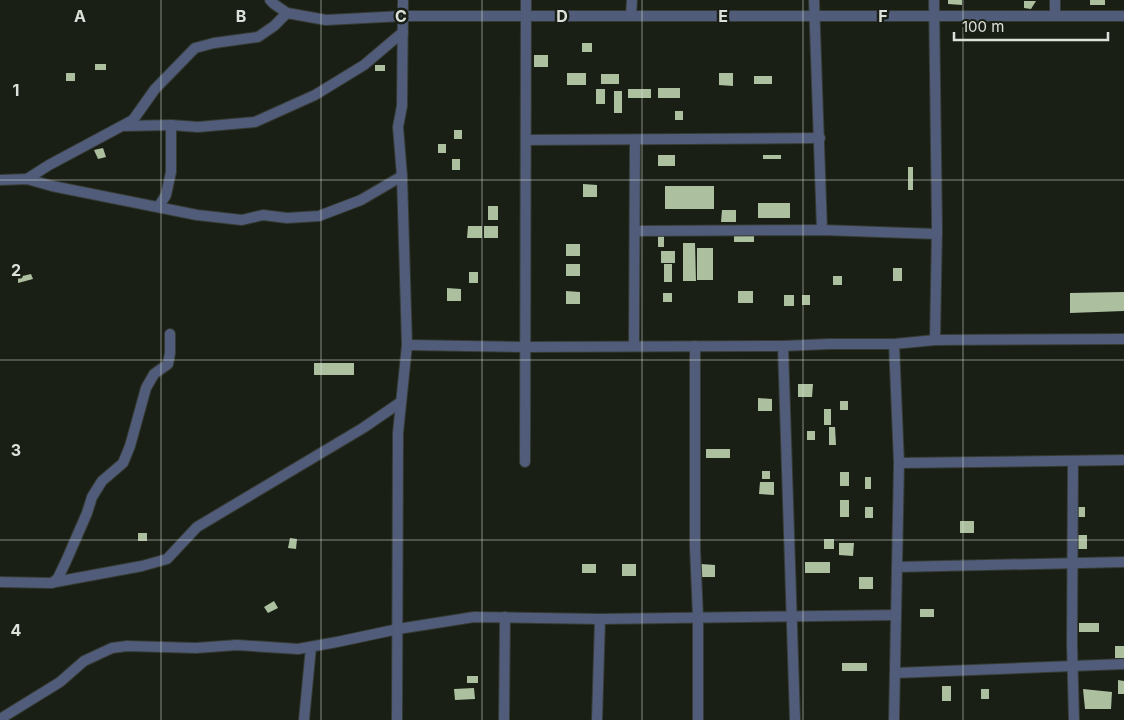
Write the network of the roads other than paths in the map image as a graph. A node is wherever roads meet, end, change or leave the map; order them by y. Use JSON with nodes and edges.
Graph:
{"nodes":[{"id":1,"x":270,"y":0,"type":"edge"},
{"id":2,"x":403,"y":0,"type":"edge"},
{"id":3,"x":526,"y":0,"type":"edge"},
{"id":4,"x":632,"y":0,"type":"edge"},
{"id":5,"x":814,"y":0,"type":"edge"},
{"id":6,"x":934,"y":0,"type":"edge"},
{"id":7,"x":1055,"y":0,"type":"edge"},
{"id":8,"x":287,"y":13,"type":"junction"},
{"id":9,"x":934,"y":15,"type":"junction"},
{"id":10,"x":403,"y":16,"type":"junction"},
{"id":11,"x":526,"y":16,"type":"junction"},
{"id":12,"x":631,"y":16,"type":"junction"},
{"id":13,"x":814,"y":16,"type":"junction"},
{"id":14,"x":1055,"y":16,"type":"junction"},
{"id":15,"x":1124,"y":16,"type":"edge"},
{"id":16,"x":403,"y":32,"type":"junction"},
{"id":17,"x":171,"y":125,"type":"junction"},
{"id":18,"x":122,"y":126,"type":"junction"},
{"id":19,"x":820,"y":138,"type":"junction"},
{"id":20,"x":526,"y":140,"type":"junction"},
{"id":21,"x":635,"y":140,"type":"junction"},
{"id":22,"x":402,"y":176,"type":"junction"},
{"id":23,"x":27,"y":179,"type":"junction"},
{"id":24,"x":0,"y":180,"type":"edge"},
{"id":25,"x":159,"y":206,"type":"junction"},
{"id":26,"x":822,"y":230,"type":"junction"},
{"id":27,"x":635,"y":231,"type":"junction"},
{"id":28,"x":937,"y":234,"type":"junction"},
{"id":29,"x":170,"y":334,"type":"dead end"},
{"id":30,"x":935,"y":340,"type":"junction"},
{"id":31,"x":1124,"y":340,"type":"edge"},
{"id":32,"x":894,"y":344,"type":"junction"},
{"id":33,"x":407,"y":345,"type":"junction"},
{"id":34,"x":634,"y":346,"type":"junction"},
{"id":35,"x":695,"y":346,"type":"junction"},
{"id":36,"x":783,"y":346,"type":"junction"},
{"id":37,"x":525,"y":348,"type":"junction"},
{"id":38,"x":401,"y":402,"type":"junction"},
{"id":39,"x":1124,"y":460,"type":"edge"},
{"id":40,"x":525,"y":462,"type":"dead end"},
{"id":41,"x":899,"y":462,"type":"junction"},
{"id":42,"x":1073,"y":462,"type":"junction"},
{"id":43,"x":1124,"y":562,"type":"edge"},
{"id":44,"x":1072,"y":563,"type":"junction"},
{"id":45,"x":897,"y":567,"type":"junction"},
{"id":46,"x":0,"y":582,"type":"edge"},
{"id":47,"x":52,"y":583,"type":"junction"},
{"id":48,"x":896,"y":615,"type":"junction"},
{"id":49,"x":792,"y":616,"type":"junction"},
{"id":50,"x":506,"y":617,"type":"junction"},
{"id":51,"x":698,"y":617,"type":"junction"},
{"id":52,"x":600,"y":619,"type":"junction"},
{"id":53,"x":398,"y":629,"type":"junction"},
{"id":54,"x":311,"y":647,"type":"junction"},
{"id":55,"x":1124,"y":664,"type":"edge"},
{"id":56,"x":1072,"y":666,"type":"junction"},
{"id":57,"x":895,"y":673,"type":"junction"},
{"id":58,"x":0,"y":719,"type":"edge"},
{"id":59,"x":304,"y":720,"type":"edge"},
{"id":60,"x":397,"y":720,"type":"edge"},
{"id":61,"x":504,"y":720,"type":"edge"},
{"id":62,"x":597,"y":720,"type":"edge"},
{"id":63,"x":698,"y":720,"type":"edge"},
{"id":64,"x":795,"y":720,"type":"edge"},
{"id":65,"x":894,"y":720,"type":"edge"},
{"id":66,"x":1074,"y":720,"type":"edge"}],
"edges":[{"from":1,"to":8,"type":"street"},
{"from":2,"to":10,"type":"street"},
{"from":3,"to":11,"type":"street"},
{"from":4,"to":12,"type":"street"},
{"from":5,"to":13,"type":"street"},
{"from":6,"to":9,"type":"street"},
{"from":7,"to":14,"type":"street"},
{"from":8,"to":10,"type":"street"},
{"from":8,"to":18,"type":"street"},
{"from":9,"to":13,"type":"street"},
{"from":9,"to":14,"type":"street"},
{"from":9,"to":28,"type":"street"},
{"from":10,"to":11,"type":"street"},
{"from":10,"to":16,"type":"street"},
{"from":11,"to":12,"type":"street"},
{"from":11,"to":20,"type":"street"},
{"from":12,"to":13,"type":"street"},
{"from":13,"to":19,"type":"street"},
{"from":14,"to":15,"type":"street"},
{"from":16,"to":17,"type":"street"},
{"from":16,"to":22,"type":"street"},
{"from":17,"to":18,"type":"street"},
{"from":17,"to":25,"type":"street"},
{"from":18,"to":23,"type":"street"},
{"from":19,"to":21,"type":"street"},
{"from":19,"to":26,"type":"street"},
{"from":20,"to":21,"type":"street"},
{"from":20,"to":37,"type":"street"},
{"from":21,"to":27,"type":"street"},
{"from":22,"to":25,"type":"street"},
{"from":22,"to":33,"type":"street"},
{"from":23,"to":24,"type":"street"},
{"from":23,"to":25,"type":"street"},
{"from":26,"to":27,"type":"street"},
{"from":26,"to":28,"type":"street"},
{"from":27,"to":34,"type":"street"},
{"from":28,"to":30,"type":"street"},
{"from":29,"to":47,"type":"street"},
{"from":30,"to":31,"type":"street"},
{"from":30,"to":32,"type":"street"},
{"from":32,"to":36,"type":"street"},
{"from":32,"to":41,"type":"street"},
{"from":33,"to":37,"type":"street"},
{"from":33,"to":38,"type":"street"},
{"from":34,"to":35,"type":"street"},
{"from":34,"to":37,"type":"street"},
{"from":35,"to":36,"type":"street"},
{"from":35,"to":51,"type":"street"},
{"from":36,"to":49,"type":"street"},
{"from":37,"to":40,"type":"street"},
{"from":38,"to":47,"type":"street"},
{"from":38,"to":53,"type":"street"},
{"from":39,"to":42,"type":"street"},
{"from":41,"to":42,"type":"street"},
{"from":41,"to":45,"type":"street"},
{"from":42,"to":44,"type":"street"},
{"from":43,"to":44,"type":"street"},
{"from":44,"to":45,"type":"street"},
{"from":44,"to":56,"type":"street"},
{"from":45,"to":48,"type":"street"},
{"from":46,"to":47,"type":"street"},
{"from":48,"to":49,"type":"street"},
{"from":48,"to":57,"type":"street"},
{"from":49,"to":51,"type":"street"},
{"from":49,"to":64,"type":"street"},
{"from":50,"to":52,"type":"street"},
{"from":50,"to":53,"type":"street"},
{"from":50,"to":61,"type":"street"},
{"from":51,"to":52,"type":"street"},
{"from":51,"to":63,"type":"street"},
{"from":52,"to":62,"type":"street"},
{"from":53,"to":54,"type":"street"},
{"from":53,"to":60,"type":"street"},
{"from":54,"to":58,"type":"street"},
{"from":54,"to":59,"type":"street"},
{"from":55,"to":56,"type":"street"},
{"from":56,"to":57,"type":"street"},
{"from":56,"to":66,"type":"street"},
{"from":57,"to":65,"type":"street"}]}
